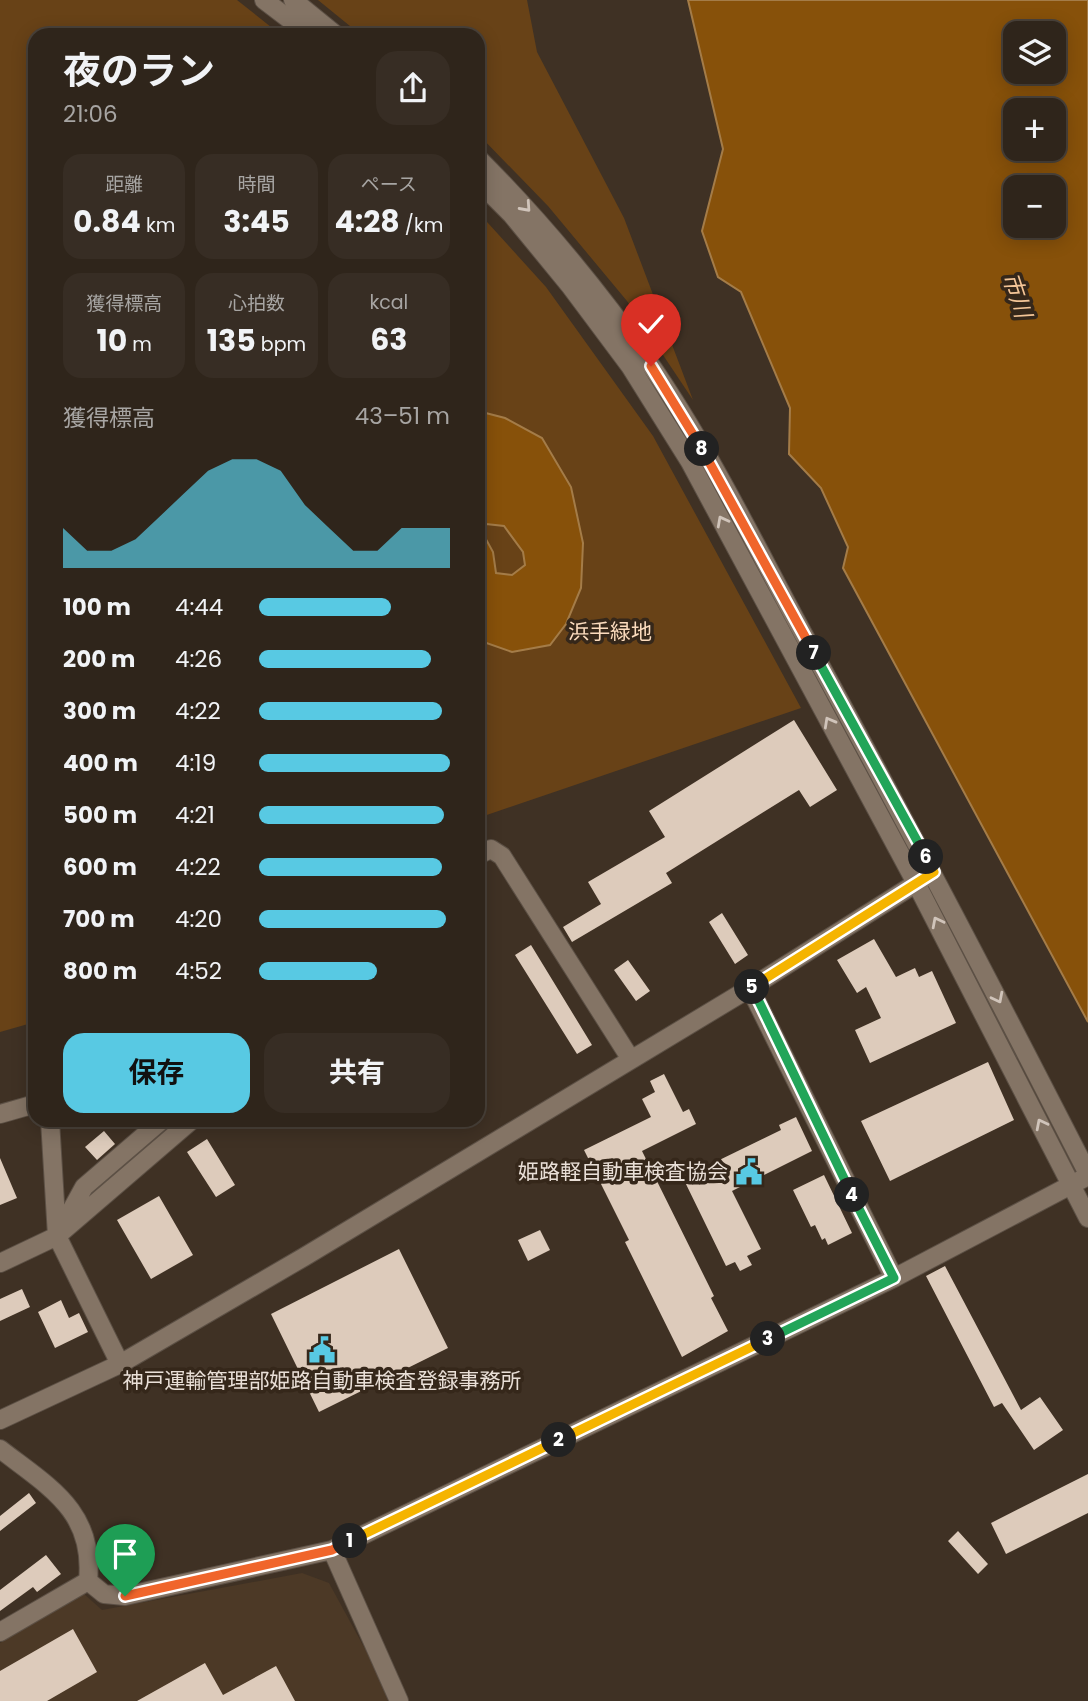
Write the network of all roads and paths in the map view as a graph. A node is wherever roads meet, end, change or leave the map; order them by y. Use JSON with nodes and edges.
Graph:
{"nodes":[{"id":1,"x":264,"y":0,"type":"edge"},
{"id":2,"x":293,"y":0,"type":"edge"},
{"id":3,"x":301,"y":28,"type":"edge"},
{"id":4,"x":328,"y":28,"type":"edge"},
{"id":5,"x":485,"y":165,"type":"edge"},
{"id":6,"x":485,"y":188,"type":"edge"},
{"id":7,"x":485,"y":852,"type":"edge"},
{"id":8,"x":934,"y":872,"type":"junction"},
{"id":9,"x":916,"y":883,"type":"junction"},
{"id":10,"x":750,"y":988,"type":"junction"},
{"id":11,"x":630,"y":1058,"type":"junction"},
{"id":12,"x":28,"y":1106,"type":"edge"},
{"id":13,"x":0,"y":1114,"type":"edge"},
{"id":14,"x":50,"y":1127,"type":"edge"},
{"id":15,"x":154,"y":1127,"type":"edge"},
{"id":16,"x":184,"y":1127,"type":"edge"},
{"id":17,"x":1083,"y":1178,"type":"edge"},
{"id":18,"x":1088,"y":1218,"type":"edge"},
{"id":19,"x":57,"y":1236,"type":"junction"},
{"id":20,"x":0,"y":1263,"type":"edge"},
{"id":21,"x":894,"y":1278,"type":"junction"},
{"id":22,"x":120,"y":1364,"type":"junction"},
{"id":23,"x":0,"y":1420,"type":"edge"},
{"id":24,"x":0,"y":1449,"type":"edge"},
{"id":25,"x":332,"y":1550,"type":"junction"},
{"id":26,"x":89,"y":1581,"type":"junction"},
{"id":27,"x":0,"y":1632,"type":"edge"},
{"id":28,"x":399,"y":1701,"type":"edge"}],
"edges":[{"from":1,"to":3,"type":"street"},
{"from":2,"to":4,"type":"street"},
{"from":5,"to":8,"type":"street","one_way":true},
{"from":9,"to":6,"type":"street","one_way":true},
{"from":7,"to":11,"type":"street"},
{"from":8,"to":9,"type":"street"},
{"from":8,"to":17,"type":"street","one_way":true},
{"from":9,"to":10,"type":"street"},
{"from":17,"to":9,"type":"street","one_way":true},
{"from":10,"to":11,"type":"street"},
{"from":10,"to":21,"type":"street"},
{"from":11,"to":22,"type":"street"},
{"from":12,"to":13,"type":"street"},
{"from":14,"to":19,"type":"street"},
{"from":15,"to":19,"type":"street"},
{"from":16,"to":19,"type":"street"},
{"from":17,"to":18,"type":"street"},
{"from":17,"to":21,"type":"street"},
{"from":19,"to":20,"type":"street"},
{"from":19,"to":22,"type":"street"},
{"from":21,"to":25,"type":"street"},
{"from":22,"to":23,"type":"street"},
{"from":24,"to":26,"type":"street"},
{"from":25,"to":26,"type":"street"},
{"from":25,"to":28,"type":"street"},
{"from":26,"to":27,"type":"street"}]}
